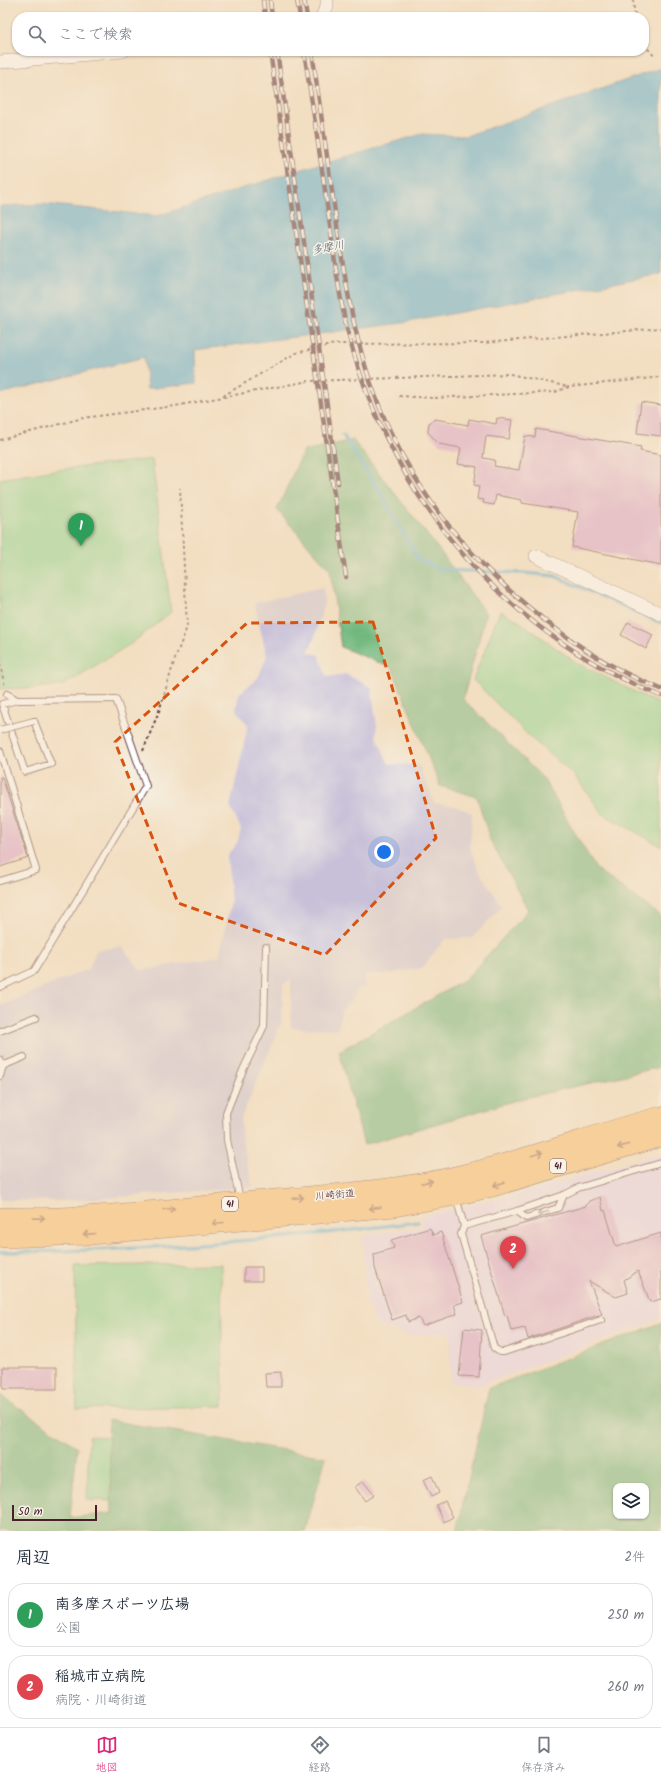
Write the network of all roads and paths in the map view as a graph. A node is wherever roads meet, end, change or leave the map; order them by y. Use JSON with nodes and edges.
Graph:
{"nodes":[{"id":1,"x":327,"y":0,"type":"edge"},
{"id":2,"x":634,"y":0,"type":"edge"},
{"id":3,"x":324,"y":12,"type":"edge"},
{"id":4,"x":635,"y":12,"type":"edge"},
{"id":5,"x":649,"y":50,"type":"edge"},
{"id":6,"x":67,"y":56,"type":"edge"},
{"id":7,"x":655,"y":57,"type":"dead end"},
{"id":8,"x":0,"y":62,"type":"edge"},
{"id":9,"x":661,"y":328,"type":"edge"},
{"id":10,"x":661,"y":377,"type":"edge"},
{"id":11,"x":569,"y":387,"type":"junction"},
{"id":12,"x":399,"y":396,"type":"dead end"},
{"id":13,"x":220,"y":397,"type":"junction"},
{"id":14,"x":0,"y":440,"type":"edge"},
{"id":15,"x":180,"y":488,"type":"dead end"},
{"id":16,"x":536,"y":556,"type":"dead end"},
{"id":17,"x":661,"y":614,"type":"edge"},
{"id":18,"x":0,"y":664,"type":"edge"},
{"id":19,"x":7,"y":694,"type":"joint"},
{"id":20,"x":17,"y":700,"type":"junction"},
{"id":21,"x":0,"y":730,"type":"edge"},
{"id":22,"x":0,"y":751,"type":"edge"},
{"id":23,"x":138,"y":763,"type":"junction"},
{"id":24,"x":0,"y":881,"type":"edge"},
{"id":25,"x":266,"y":947,"type":"dead end"},
{"id":26,"x":0,"y":987,"type":"edge"},
{"id":27,"x":36,"y":1017,"type":"dead end"},
{"id":28,"x":0,"y":1031,"type":"edge"},
{"id":29,"x":24,"y":1057,"type":"dead end"},
{"id":30,"x":0,"y":1060,"type":"edge"},
{"id":31,"x":1,"y":1066,"type":"edge"},
{"id":32,"x":0,"y":1076,"type":"edge"},
{"id":33,"x":661,"y":1117,"type":"edge"},
{"id":34,"x":661,"y":1136,"type":"edge"},
{"id":35,"x":661,"y":1163,"type":"edge"},
{"id":36,"x":457,"y":1185,"type":"junction"},
{"id":37,"x":564,"y":1195,"type":"junction"},
{"id":38,"x":516,"y":1211,"type":"junction"},
{"id":39,"x":242,"y":1212,"type":"junction"},
{"id":40,"x":0,"y":1218,"type":"edge"},
{"id":41,"x":464,"y":1226,"type":"junction"},
{"id":42,"x":0,"y":1237,"type":"edge"},
{"id":43,"x":601,"y":1320,"type":"dead end"}],
"edges":[{"from":1,"to":3,"type":"street"},
{"from":2,"to":4,"type":"path"},
{"from":5,"to":7,"type":"path"},
{"from":6,"to":8,"type":"street"},
{"from":9,"to":13,"type":"path"},
{"from":10,"to":11,"type":"path"},
{"from":11,"to":12,"type":"path"},
{"from":11,"to":13,"type":"path"},
{"from":13,"to":14,"type":"path"},
{"from":15,"to":23,"type":"path"},
{"from":16,"to":17,"type":"street"},
{"from":18,"to":19,"type":"path"},
{"from":19,"to":20,"type":"lane"},
{"from":20,"to":21,"type":"lane","bridge":true},
{"from":20,"to":23,"type":"lane"},
{"from":22,"to":24,"type":"lane"},
{"from":23,"to":26,"type":"lane"},
{"from":25,"to":39,"type":"lane"},
{"from":27,"to":28,"type":"lane"},
{"from":29,"to":31,"type":"lane"},
{"from":30,"to":31,"type":"lane"},
{"from":31,"to":32,"type":"lane"},
{"from":36,"to":33,"type":"main road","name":"川崎街道","number":"41","one_way":true},
{"from":34,"to":36,"type":"main road","name":"川崎街道","number":"41","one_way":true},
{"from":35,"to":37,"type":"lane"},
{"from":36,"to":39,"type":"main road","name":"川崎街道","number":"41"},
{"from":36,"to":41,"type":"lane"},
{"from":37,"to":38,"type":"lane"},
{"from":37,"to":38,"type":"lane","one_way":true},
{"from":38,"to":41,"type":"lane"},
{"from":40,"to":39,"type":"main road","name":"川崎街道","number":"41","one_way":true},
{"from":39,"to":42,"type":"main road","name":"川崎街道","number":"41","one_way":true},
{"from":41,"to":43,"type":"lane"}]}
